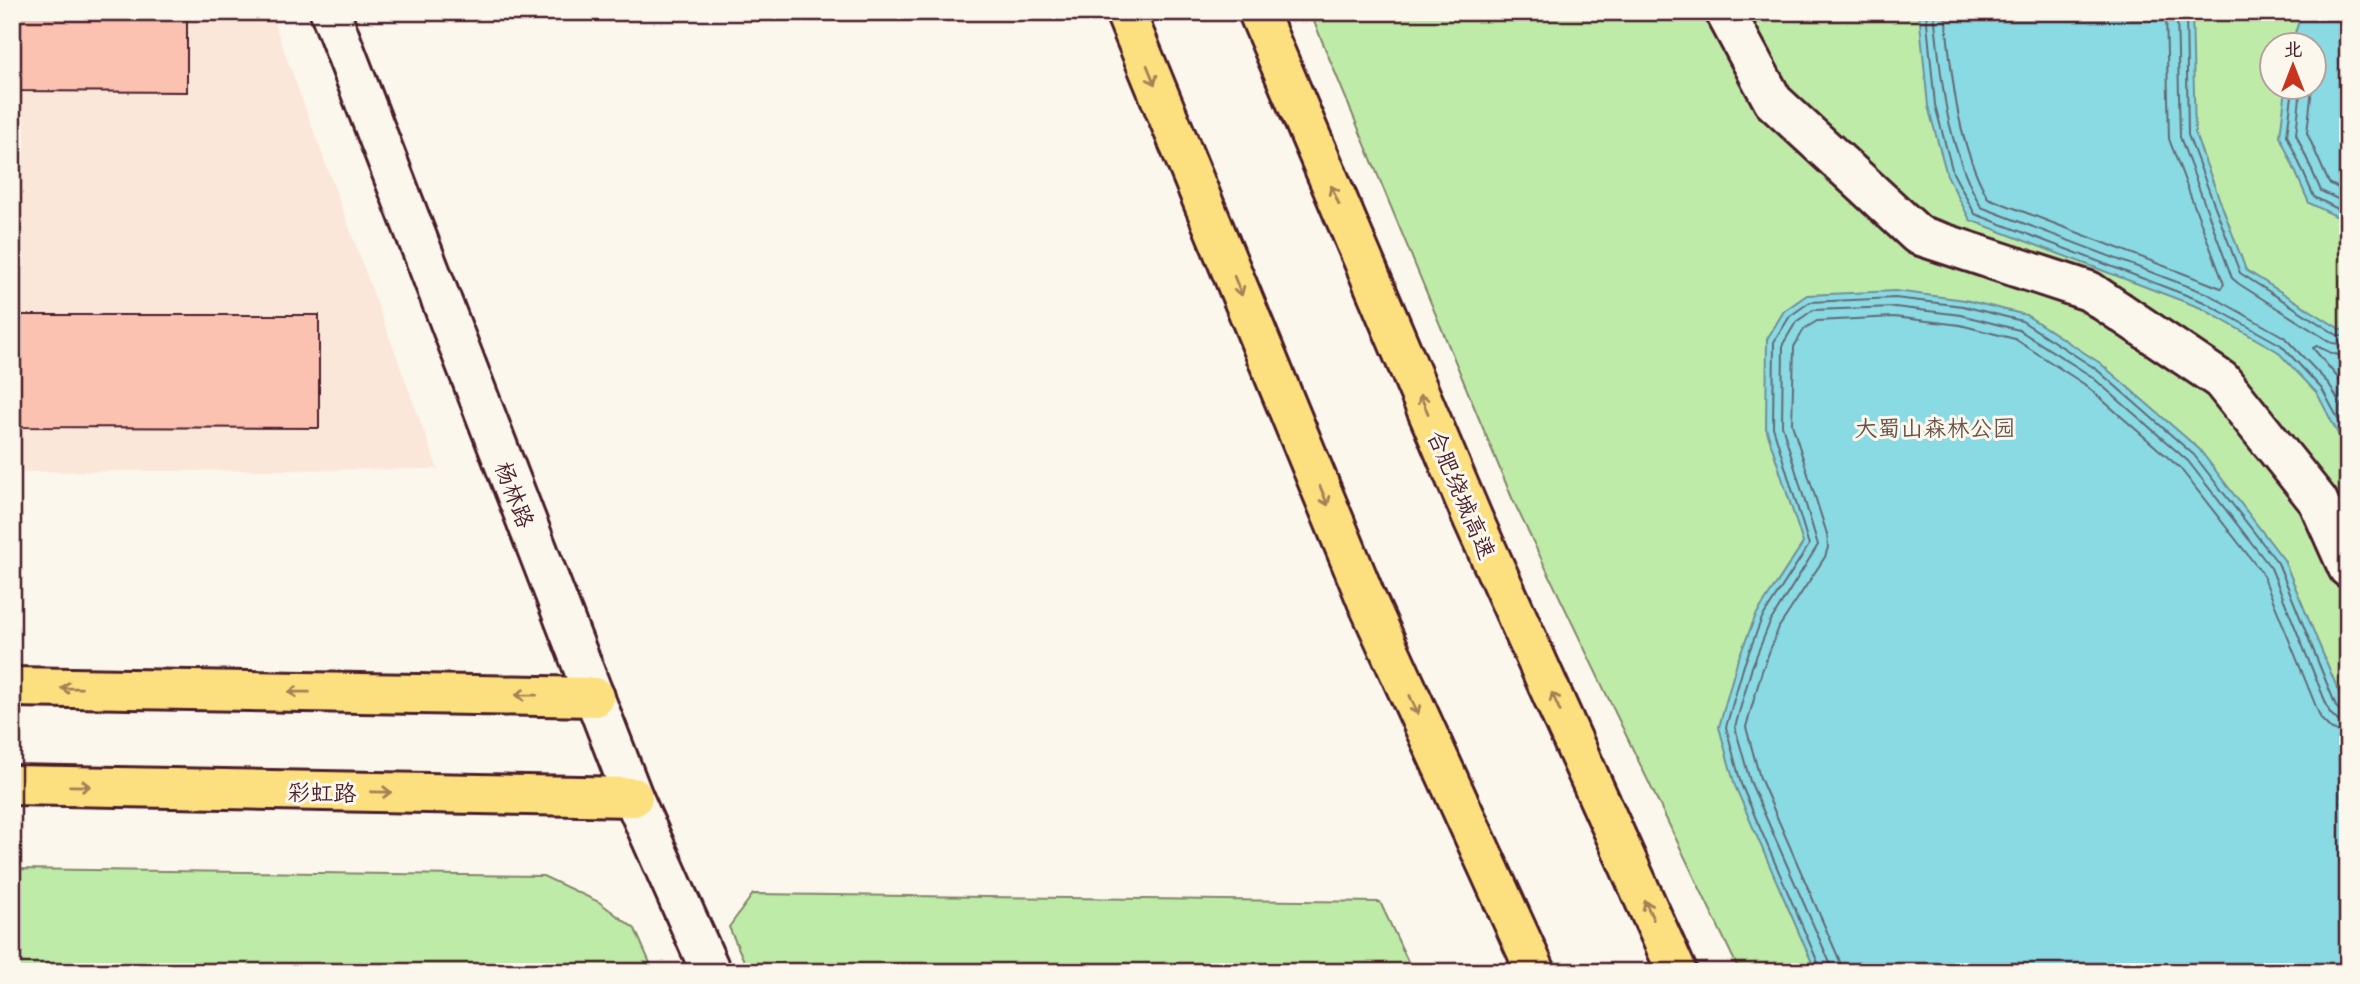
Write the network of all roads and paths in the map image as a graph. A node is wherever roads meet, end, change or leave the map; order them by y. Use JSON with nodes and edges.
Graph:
{"nodes":[{"id":1,"x":330,"y":12,"type":"edge"},
{"id":2,"x":1125,"y":12,"type":"edge"},
{"id":3,"x":1258,"y":12,"type":"edge"},
{"id":4,"x":1725,"y":12,"type":"edge"},
{"id":5,"x":2348,"y":568,"type":"edge"},
{"id":6,"x":12,"y":687,"type":"edge"},
{"id":7,"x":595,"y":696,"type":"junction"},
{"id":8,"x":12,"y":785,"type":"edge"},
{"id":9,"x":633,"y":797,"type":"junction"},
{"id":10,"x":711,"y":972,"type":"edge"},
{"id":11,"x":1536,"y":972,"type":"edge"},
{"id":12,"x":1677,"y":972,"type":"edge"}],
"edges":[{"from":1,"to":7,"type":"street","name":"杨林路"},
{"from":2,"to":11,"type":"main road","one_way":true},
{"from":12,"to":3,"type":"main road","name":"合肥绕城高速","one_way":true},
{"from":4,"to":5,"type":"street"},
{"from":7,"to":6,"type":"main road","one_way":true},
{"from":7,"to":9,"type":"street","name":"杨林路"},
{"from":8,"to":9,"type":"main road","name":"彩虹路","one_way":true},
{"from":9,"to":10,"type":"street","name":"杨林路"}]}
